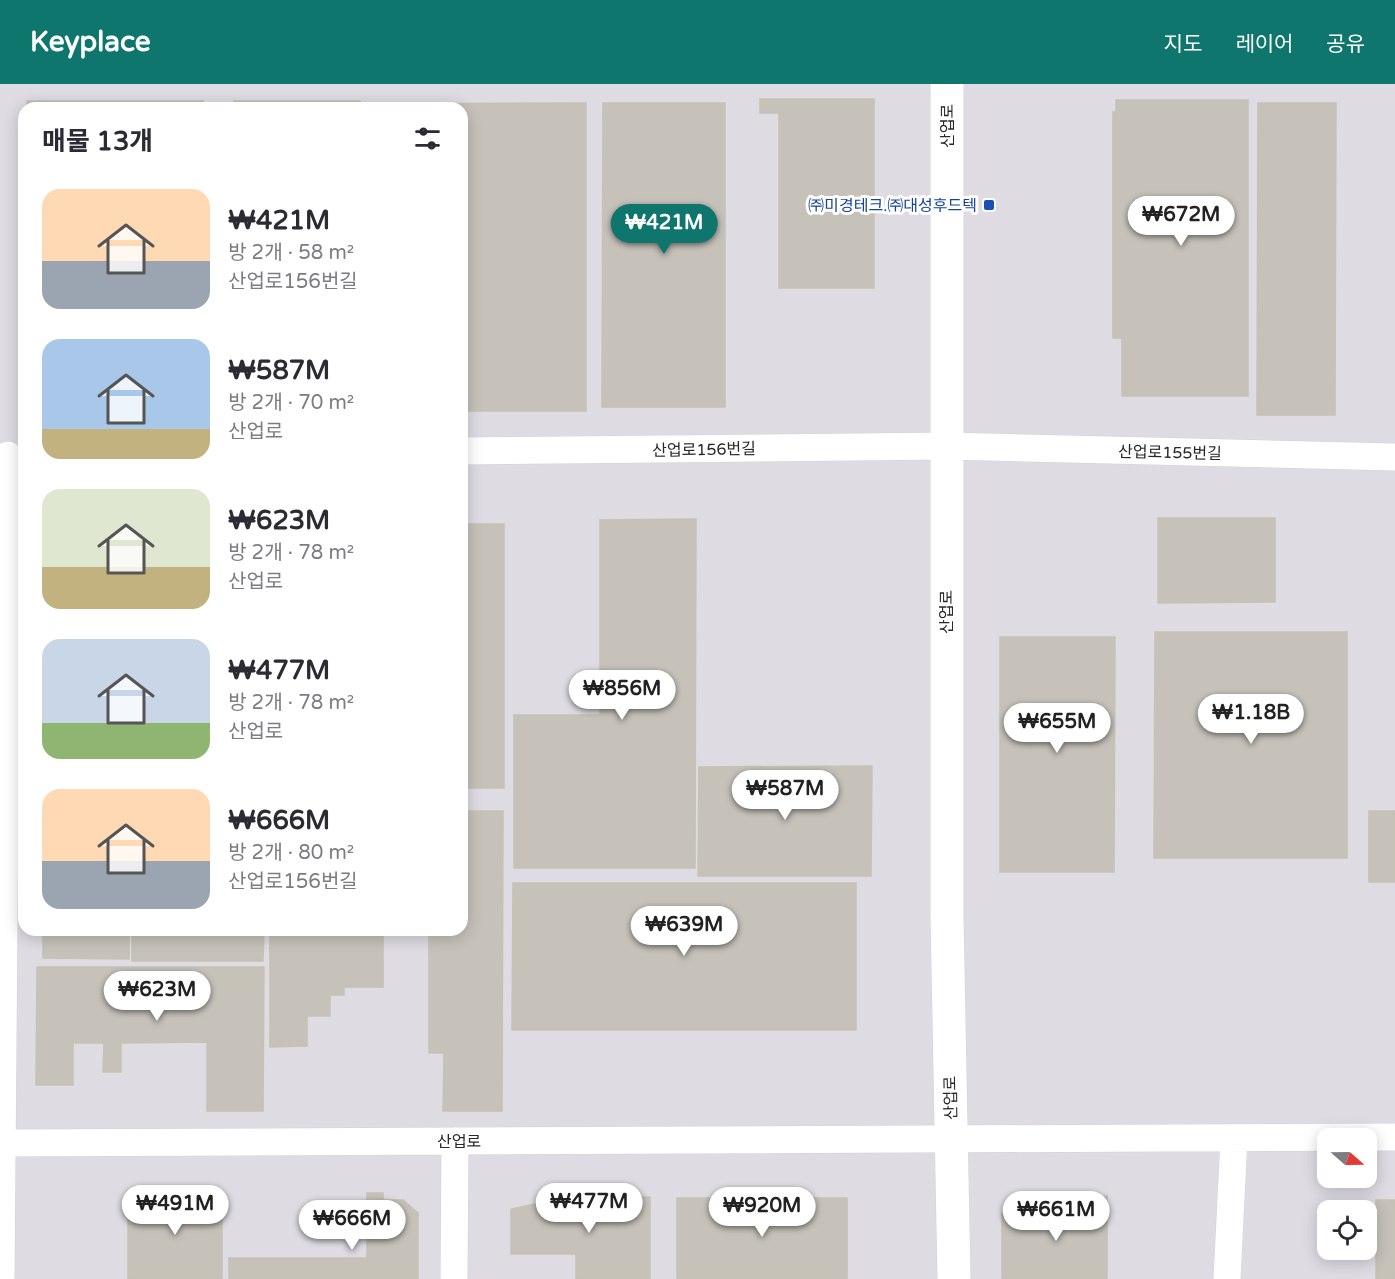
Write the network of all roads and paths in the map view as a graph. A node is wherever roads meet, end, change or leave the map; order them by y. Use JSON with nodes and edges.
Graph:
{"nodes":[{"id":1,"x":947,"y":84,"type":"edge"},
{"id":2,"x":946,"y":446,"type":"junction"},
{"id":3,"x":468,"y":451,"type":"edge"},
{"id":4,"x":11,"y":455,"type":"edge"},
{"id":5,"x":1395,"y":457,"type":"edge"},
{"id":6,"x":1395,"y":1137,"type":"edge"},
{"id":7,"x":1234,"y":1138,"type":"junction"},
{"id":8,"x":951,"y":1139,"type":"junction"},
{"id":9,"x":455,"y":1141,"type":"junction"},
{"id":10,"x":1,"y":1143,"type":"edge"},
{"id":11,"x":2,"y":1279,"type":"edge"},
{"id":12,"x":454,"y":1279,"type":"edge"},
{"id":13,"x":954,"y":1279,"type":"edge"},
{"id":14,"x":1227,"y":1279,"type":"edge"}],
"edges":[{"from":1,"to":2,"type":"street","name":"산업로"},
{"from":2,"to":3,"type":"street","name":"산업로156번길"},
{"from":2,"to":5,"type":"street","name":"산업로155번길"},
{"from":2,"to":8,"type":"street","name":"산업로"},
{"from":4,"to":10,"type":"street"},
{"from":6,"to":7,"type":"street","name":"산업로"},
{"from":7,"to":8,"type":"street","name":"산업로"},
{"from":7,"to":14,"type":"street"},
{"from":8,"to":9,"type":"street","name":"산업로"},
{"from":8,"to":13,"type":"street","name":"산업로"},
{"from":9,"to":10,"type":"street","name":"산업로"},
{"from":9,"to":12,"type":"street"},
{"from":10,"to":11,"type":"street"}]}
